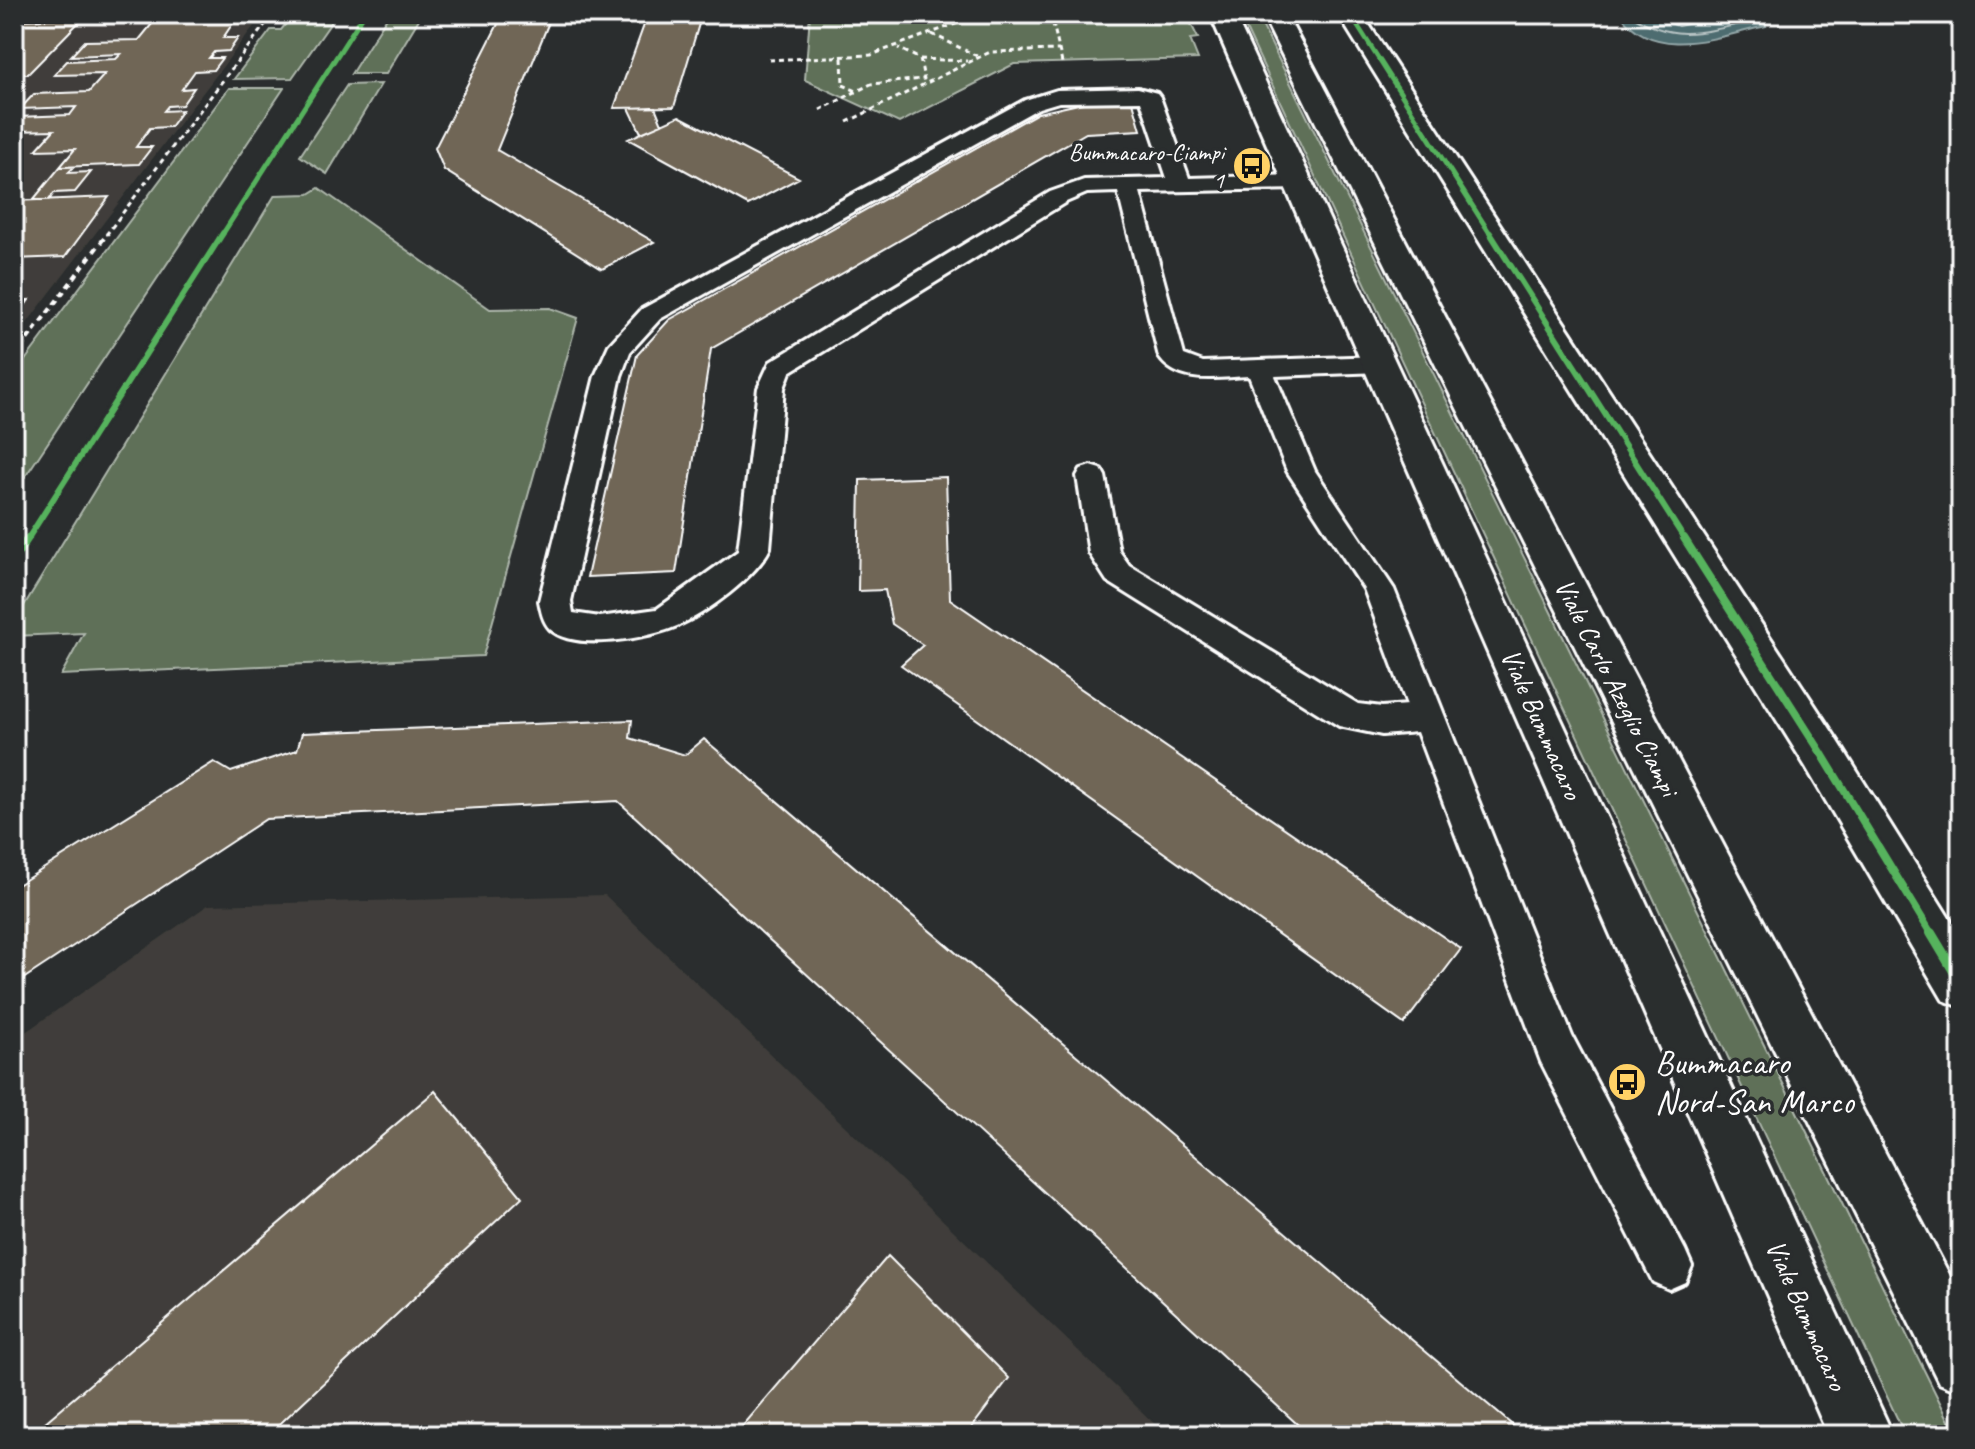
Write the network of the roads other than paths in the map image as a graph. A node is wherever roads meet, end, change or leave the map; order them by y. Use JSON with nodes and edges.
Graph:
{"nodes":[{"id":1,"x":574,"y":14,"type":"edge"},
{"id":2,"x":604,"y":14,"type":"edge"},
{"id":3,"x":1222,"y":14,"type":"edge"},
{"id":4,"x":1274,"y":14,"type":"edge"},
{"id":5,"x":1350,"y":14,"type":"edge"},
{"id":6,"x":1300,"y":182,"type":"junction"},
{"id":7,"x":1180,"y":184,"type":"junction"},
{"id":8,"x":1127,"y":185,"type":"junction"},
{"id":9,"x":1381,"y":364,"type":"junction"},
{"id":10,"x":1259,"y":368,"type":"junction"},
{"id":11,"x":1091,"y":476,"type":"dead end"},
{"id":12,"x":1428,"y":717,"type":"junction"},
{"id":13,"x":1961,"y":983,"type":"edge"},
{"id":14,"x":1669,"y":1266,"type":"dead end"},
{"id":15,"x":1961,"y":1361,"type":"edge"},
{"id":16,"x":1861,"y":1435,"type":"edge"}],
"edges":[{"from":1,"to":2,"type":"lane"},
{"from":3,"to":6,"type":"main road","name":"Viale Bummacaro"},
{"from":4,"to":15,"type":"main road","name":"Viale Carlo Azeglio Ciampi"},
{"from":5,"to":13,"type":"main road"},
{"from":6,"to":7,"type":"lane"},
{"from":6,"to":9,"type":"main road","name":"Viale Bummacaro"},
{"from":7,"to":8,"type":"lane"},
{"from":7,"to":8,"type":"lane"},
{"from":8,"to":10,"type":"lane"},
{"from":9,"to":10,"type":"lane"},
{"from":9,"to":16,"type":"main road","name":"Viale Bummacaro"},
{"from":10,"to":12,"type":"lane"},
{"from":11,"to":12,"type":"lane"},
{"from":12,"to":14,"type":"lane"}]}
